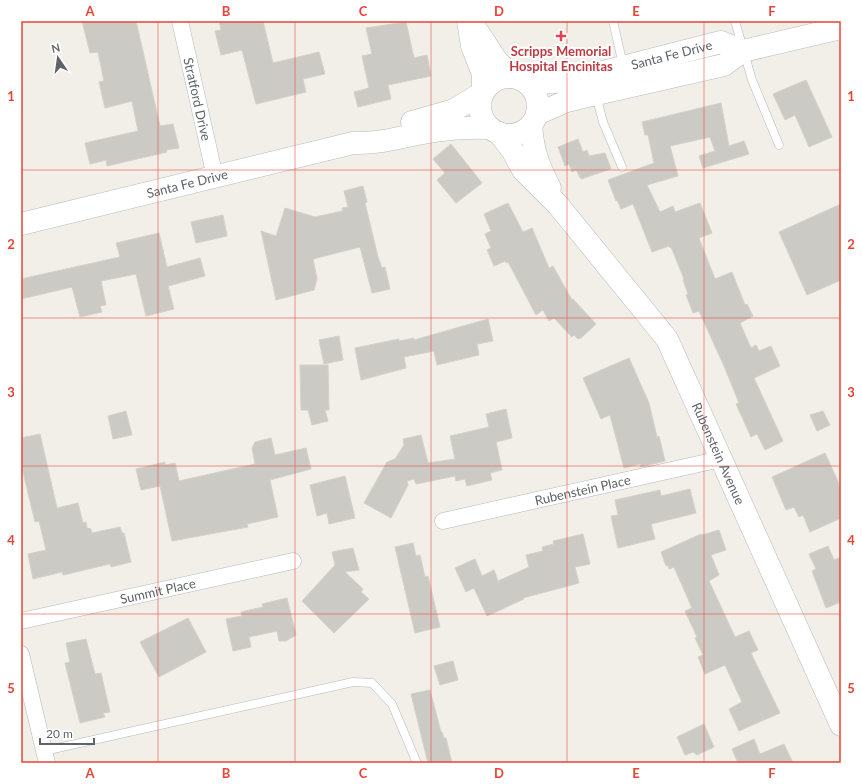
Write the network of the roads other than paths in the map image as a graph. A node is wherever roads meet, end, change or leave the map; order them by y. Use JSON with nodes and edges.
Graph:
{"nodes":[{"id":1,"x":180,"y":21,"type":"edge"},
{"id":2,"x":469,"y":21,"type":"edge"},
{"id":3,"x":613,"y":21,"type":"edge"},
{"id":4,"x":734,"y":21,"type":"edge"},
{"id":5,"x":841,"y":28,"type":"edge"},
{"id":6,"x":743,"y":51,"type":"junction"},
{"id":7,"x":623,"y":66,"type":"junction"},
{"id":8,"x":521,"y":81,"type":"junction"},
{"id":9,"x":483,"y":92,"type":"junction"},
{"id":10,"x":596,"y":94,"type":"junction"},
{"id":11,"x":534,"y":120,"type":"junction"},
{"id":12,"x":494,"y":131,"type":"junction"},
{"id":13,"x":353,"y":143,"type":"junction"},
{"id":14,"x":779,"y":145,"type":"dead end"},
{"id":15,"x":622,"y":167,"type":"dead end"},
{"id":16,"x":216,"y":177,"type":"junction"},
{"id":17,"x":558,"y":205,"type":"junction"},
{"id":18,"x":21,"y":224,"type":"edge"},
{"id":19,"x":721,"y":459,"type":"junction"},
{"id":20,"x":443,"y":521,"type":"dead end"},
{"id":21,"x":294,"y":561,"type":"dead end"},
{"id":22,"x":21,"y":621,"type":"edge"},
{"id":23,"x":21,"y":654,"type":"edge"},
{"id":24,"x":841,"y":725,"type":"edge"},
{"id":25,"x":46,"y":757,"type":"edge"},
{"id":26,"x":417,"y":763,"type":"edge"}],
"edges":[{"from":1,"to":16,"type":"street","name":"Stratford Drive"},
{"from":2,"to":8,"type":"main road"},
{"from":2,"to":9,"type":"main road"},
{"from":3,"to":7,"type":"lane"},
{"from":4,"to":6,"type":"lane"},
{"from":5,"to":6,"type":"main road","name":"Santa Fe Drive"},
{"from":6,"to":7,"type":"main road","name":"Santa Fe Drive"},
{"from":6,"to":10,"type":"main road","name":"Santa Fe Drive"},
{"from":6,"to":14,"type":"lane"},
{"from":7,"to":8,"type":"main road","name":"Santa Fe Drive"},
{"from":8,"to":9,"type":"main road"},
{"from":8,"to":11,"type":"main road"},
{"from":9,"to":12,"type":"main road"},
{"from":9,"to":13,"type":"main road","name":"Santa Fe Drive"},
{"from":10,"to":11,"type":"main road","name":"Santa Fe Drive"},
{"from":10,"to":15,"type":"lane"},
{"from":11,"to":12,"type":"main road"},
{"from":11,"to":17,"type":"main road","name":"Rubenstein Avenue"},
{"from":12,"to":13,"type":"main road","name":"Santa Fe Drive"},
{"from":12,"to":17,"type":"main road","name":"Rubenstein Avenue"},
{"from":13,"to":16,"type":"main road","name":"Santa Fe Drive"},
{"from":16,"to":18,"type":"main road","name":"Santa Fe Drive"},
{"from":17,"to":19,"type":"main road","name":"Rubenstein Avenue"},
{"from":19,"to":20,"type":"street","name":"Rubenstein Place"},
{"from":19,"to":24,"type":"main road","name":"Rubenstein Avenue"},
{"from":21,"to":22,"type":"street","name":"Summit Place"},
{"from":23,"to":25,"type":"street"},
{"from":25,"to":26,"type":"lane"}]}
